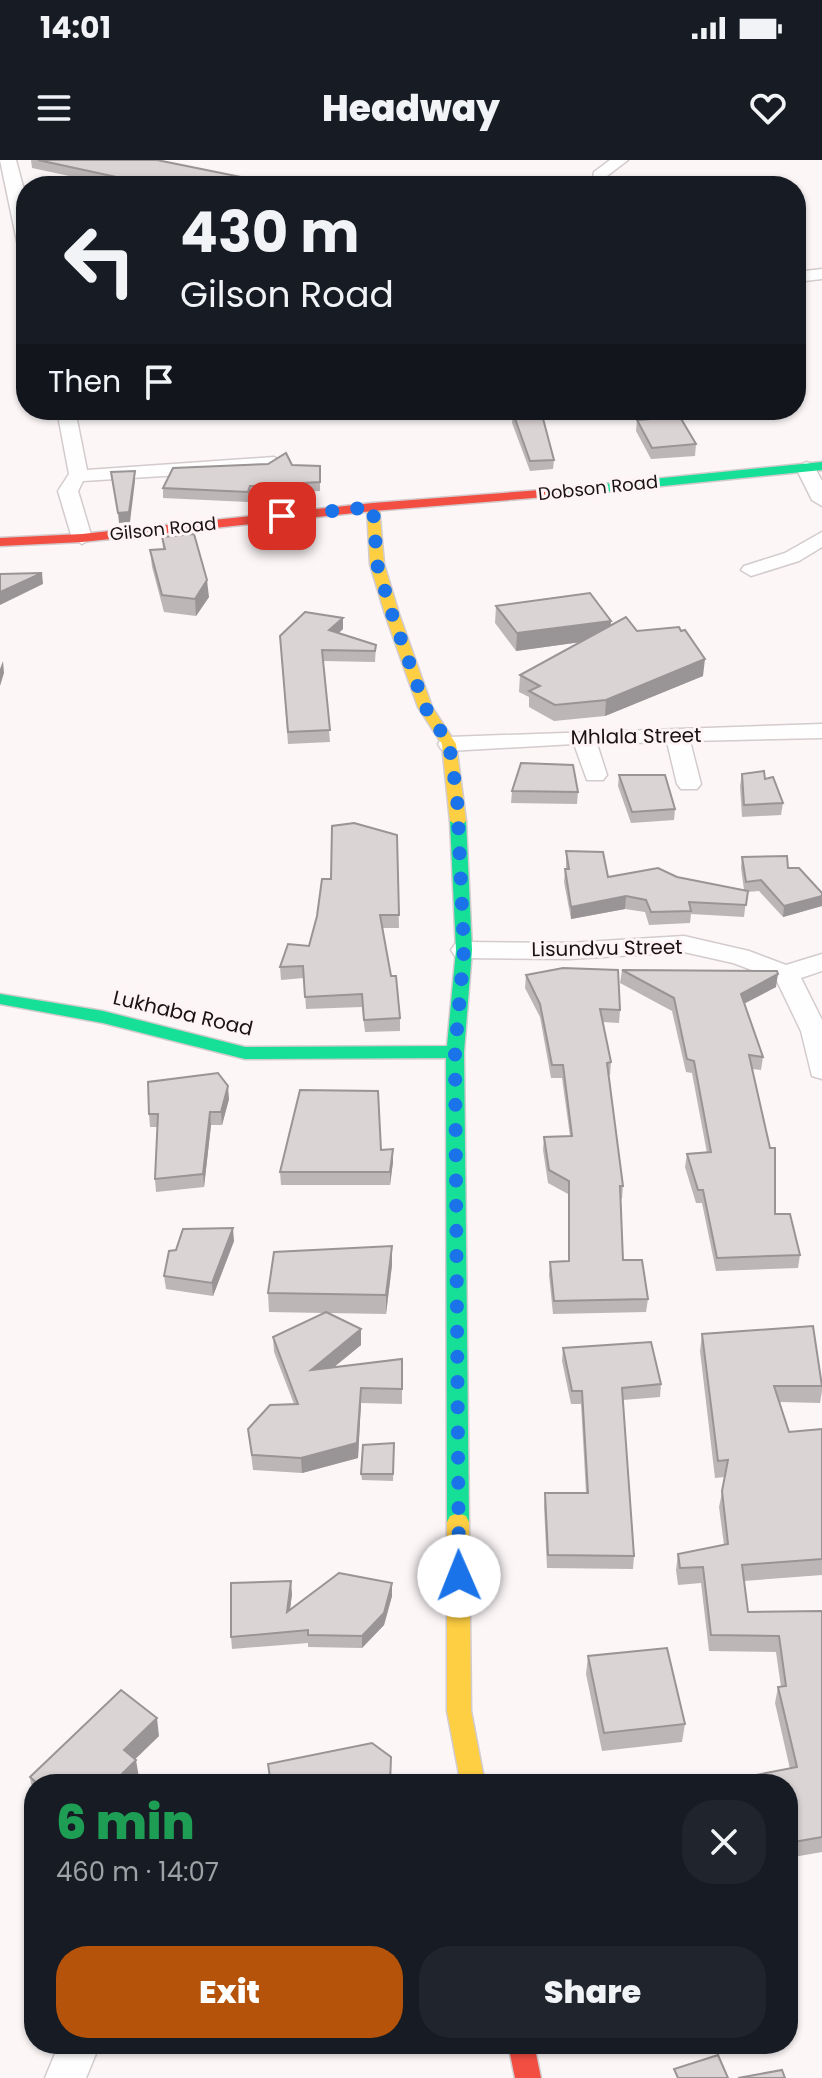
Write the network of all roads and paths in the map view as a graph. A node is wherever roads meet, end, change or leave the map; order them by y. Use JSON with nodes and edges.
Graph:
{"nodes":[{"id":1,"x":8,"y":160,"type":"edge"},
{"id":2,"x":620,"y":160,"type":"edge"},
{"id":3,"x":599,"y":176,"type":"edge"},
{"id":4,"x":16,"y":185,"type":"edge"},
{"id":5,"x":68,"y":420,"type":"edge"},
{"id":6,"x":274,"y":463,"type":"edge"},
{"id":7,"x":814,"y":467,"type":"edge"},
{"id":8,"x":79,"y":476,"type":"junction"},
{"id":9,"x":822,"y":500,"type":"edge"},
{"id":10,"x":373,"y":507,"type":"junction"},
{"id":11,"x":82,"y":538,"type":"junction"},
{"id":12,"x":822,"y":538,"type":"edge"},
{"id":13,"x":0,"y":542,"type":"edge"},
{"id":14,"x":751,"y":570,"type":"dead end"},
{"id":15,"x":822,"y":731,"type":"edge"},
{"id":16,"x":677,"y":735,"type":"junction"},
{"id":17,"x":583,"y":737,"type":"junction"},
{"id":18,"x":449,"y":744,"type":"junction"},
{"id":19,"x":595,"y":775,"type":"dead end"},
{"id":20,"x":689,"y":784,"type":"dead end"},
{"id":21,"x":464,"y":950,"type":"junction"},
{"id":22,"x":822,"y":962,"type":"edge"},
{"id":23,"x":786,"y":974,"type":"junction"},
{"id":24,"x":0,"y":999,"type":"edge"},
{"id":25,"x":455,"y":1052,"type":"junction"},
{"id":26,"x":822,"y":1070,"type":"edge"},
{"id":27,"x":471,"y":1774,"type":"edge"},
{"id":28,"x":76,"y":2054,"type":"edge"},
{"id":29,"x":523,"y":2054,"type":"edge"},
{"id":30,"x":65,"y":2078,"type":"edge"},
{"id":31,"x":528,"y":2078,"type":"edge"}],
"edges":[{"from":1,"to":4,"type":"street"},
{"from":2,"to":3,"type":"street"},
{"from":5,"to":8,"type":"street"},
{"from":6,"to":8,"type":"street"},
{"from":7,"to":9,"type":"street"},
{"from":7,"to":10,"type":"street","name":"Dobson Road"},
{"from":8,"to":11,"type":"street"},
{"from":10,"to":11,"type":"street","name":"Gilson Road"},
{"from":10,"to":18,"type":"street"},
{"from":11,"to":13,"type":"street","name":"Gilson Road"},
{"from":12,"to":14,"type":"street"},
{"from":15,"to":16,"type":"street","name":"Mhlala Street"},
{"from":16,"to":17,"type":"street","name":"Mhlala Street"},
{"from":16,"to":20,"type":"street"},
{"from":17,"to":18,"type":"street","name":"Mhlala Street"},
{"from":17,"to":19,"type":"street"},
{"from":18,"to":21,"type":"street"},
{"from":21,"to":23,"type":"street","name":"Lisundvu Street"},
{"from":21,"to":25,"type":"street"},
{"from":22,"to":23,"type":"street"},
{"from":23,"to":26,"type":"street"},
{"from":24,"to":25,"type":"street","name":"Lukhaba Road"},
{"from":25,"to":27,"type":"street"},
{"from":28,"to":30,"type":"street"},
{"from":29,"to":31,"type":"street"}]}
